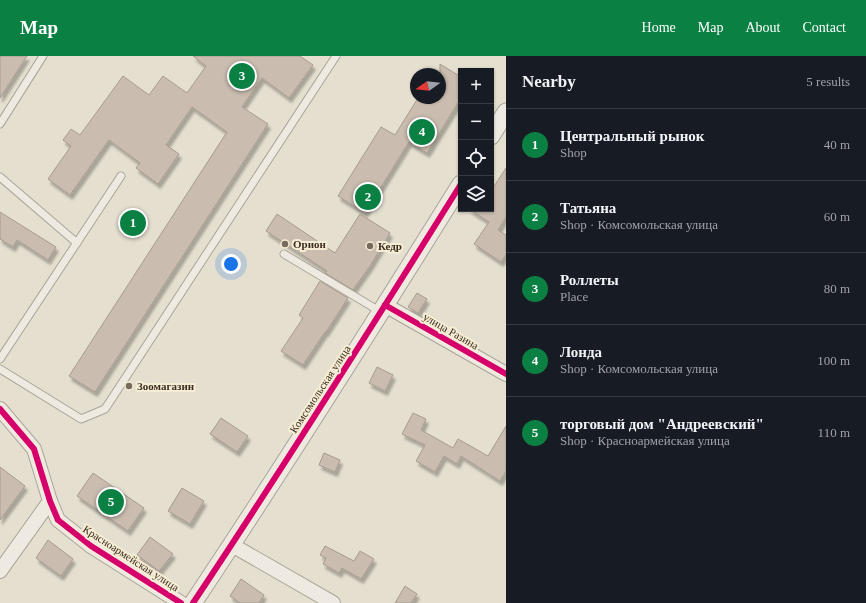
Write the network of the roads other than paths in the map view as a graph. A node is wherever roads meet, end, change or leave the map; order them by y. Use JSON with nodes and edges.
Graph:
{"nodes":[{"id":1,"x":43,"y":56,"type":"edge"},
{"id":2,"x":336,"y":56,"type":"edge"},
{"id":3,"x":506,"y":112,"type":"edge"},
{"id":4,"x":0,"y":124,"type":"edge"},
{"id":5,"x":494,"y":131,"type":"edge"},
{"id":6,"x":0,"y":176,"type":"edge"},
{"id":7,"x":121,"y":176,"type":"dead end"},
{"id":8,"x":458,"y":189,"type":"edge"},
{"id":9,"x":77,"y":243,"type":"junction"},
{"id":10,"x":284,"y":254,"type":"dead end"},
{"id":11,"x":383,"y":309,"type":"junction"},
{"id":12,"x":0,"y":360,"type":"edge"},
{"id":13,"x":0,"y":369,"type":"edge"},
{"id":14,"x":506,"y":374,"type":"edge"},
{"id":15,"x":0,"y":409,"type":"edge"},
{"id":16,"x":50,"y":501,"type":"junction"},
{"id":17,"x":232,"y":545,"type":"junction"},
{"id":18,"x":0,"y":571,"type":"edge"},
{"id":19,"x":181,"y":603,"type":"edge"},
{"id":20,"x":193,"y":603,"type":"edge"},
{"id":21,"x":333,"y":603,"type":"edge"}],
"edges":[{"from":1,"to":4,"type":"lane"},
{"from":2,"to":13,"type":"lane"},
{"from":3,"to":5,"type":"street"},
{"from":6,"to":9,"type":"lane"},
{"from":7,"to":9,"type":"lane"},
{"from":8,"to":11,"type":"street","name":"Комсомольская улица"},
{"from":9,"to":12,"type":"lane"},
{"from":10,"to":11,"type":"lane"},
{"from":11,"to":14,"type":"street","name":"улица Разина"},
{"from":11,"to":17,"type":"street","name":"Комсомольская улица"},
{"from":15,"to":16,"type":"street","name":"Красноармейская улица"},
{"from":16,"to":18,"type":"street"},
{"from":16,"to":19,"type":"street","name":"Красноармейская улица"},
{"from":17,"to":20,"type":"street","name":"Комсомольская улица"},
{"from":17,"to":21,"type":"street"}]}
